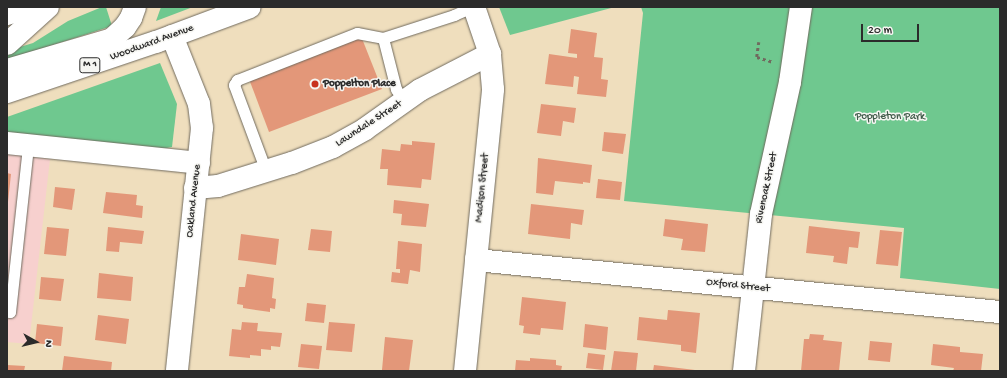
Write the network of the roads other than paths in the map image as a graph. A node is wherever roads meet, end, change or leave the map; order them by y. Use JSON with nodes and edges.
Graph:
{"nodes":[{"id":1,"x":30,"y":7,"type":"edge"},
{"id":2,"x":48,"y":7,"type":"edge"},
{"id":3,"x":135,"y":7,"type":"edge"},
{"id":4,"x":250,"y":7,"type":"edge"},
{"id":5,"x":473,"y":7,"type":"edge"},
{"id":6,"x":801,"y":7,"type":"edge"},
{"id":7,"x":7,"y":14,"type":"edge"},
{"id":8,"x":172,"y":36,"type":"junction"},
{"id":9,"x":383,"y":38,"type":"junction"},
{"id":10,"x":7,"y":44,"type":"edge"},
{"id":11,"x":490,"y":54,"type":"junction"},
{"id":12,"x":7,"y":70,"type":"edge"},
{"id":13,"x":7,"y":92,"type":"edge"},
{"id":14,"x":404,"y":102,"type":"junction"},
{"id":15,"x":18,"y":144,"type":"edge"},
{"id":16,"x":198,"y":163,"type":"junction"},
{"id":17,"x":266,"y":171,"type":"junction"},
{"id":18,"x":195,"y":188,"type":"junction"},
{"id":19,"x":476,"y":260,"type":"junction"},
{"id":20,"x":752,"y":287,"type":"junction"},
{"id":21,"x":7,"y":311,"type":"edge"},
{"id":22,"x":1000,"y":312,"type":"edge"},
{"id":23,"x":177,"y":371,"type":"edge"},
{"id":24,"x":466,"y":371,"type":"edge"},
{"id":25,"x":744,"y":371,"type":"edge"}],
"edges":[{"from":1,"to":7,"type":"street"},
{"from":2,"to":10,"type":"street"},
{"from":3,"to":12,"type":"street"},
{"from":4,"to":8,"type":"street","name":"Woodward Avenue","number":"M 1"},
{"from":5,"to":9,"type":"lane"},
{"from":5,"to":11,"type":"street","name":"Madison Street"},
{"from":6,"to":20,"type":"street","name":"Rivenoak Street"},
{"from":8,"to":13,"type":"street","name":"Woodward Avenue","number":"M 1"},
{"from":8,"to":16,"type":"street","name":"Oakland Avenue"},
{"from":9,"to":14,"type":"lane"},
{"from":9,"to":17,"type":"lane"},
{"from":11,"to":14,"type":"street","name":"Lawndale Street"},
{"from":11,"to":19,"type":"street","name":"Madison Street"},
{"from":14,"to":17,"type":"street","name":"Lawndale Street"},
{"from":15,"to":16,"type":"street"},
{"from":15,"to":21,"type":"lane"},
{"from":16,"to":18,"type":"street","name":"Oakland Avenue"},
{"from":17,"to":18,"type":"street","name":"Lawndale Street"},
{"from":18,"to":23,"type":"street","name":"Oakland Avenue"},
{"from":19,"to":20,"type":"street","name":"Oxford Street"},
{"from":19,"to":24,"type":"street","name":"Madison Street"},
{"from":20,"to":22,"type":"street","name":"Oxford Street"},
{"from":20,"to":25,"type":"street","name":"Rivenoak Street"}]}
